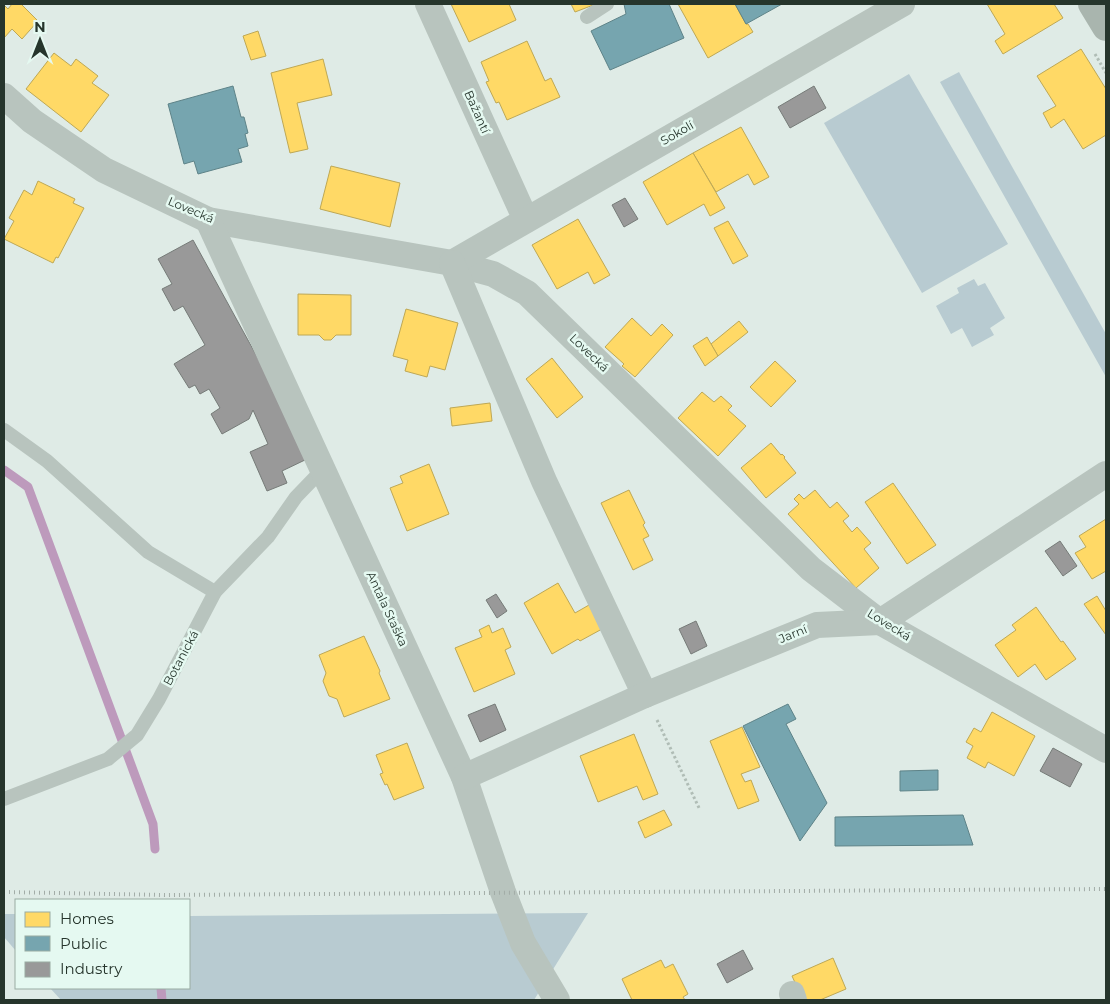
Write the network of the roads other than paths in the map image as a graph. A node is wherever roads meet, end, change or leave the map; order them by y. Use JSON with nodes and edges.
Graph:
{"nodes":[{"id":1,"x":428,"y":4,"type":"edge"},
{"id":2,"x":607,"y":4,"type":"edge"},
{"id":3,"x":902,"y":4,"type":"edge"},
{"id":4,"x":1092,"y":4,"type":"edge"},
{"id":5,"x":587,"y":17,"type":"dead end"},
{"id":6,"x":1106,"y":27,"type":"edge"},
{"id":7,"x":4,"y":96,"type":"edge"},
{"id":8,"x":208,"y":220,"type":"junction"},
{"id":9,"x":526,"y":220,"type":"junction"},
{"id":10,"x":452,"y":263,"type":"junction"},
{"id":11,"x":4,"y":430,"type":"edge"},
{"id":12,"x":323,"y":469,"type":"junction"},
{"id":13,"x":1106,"y":474,"type":"edge"},
{"id":14,"x":215,"y":592,"type":"junction"},
{"id":15,"x":880,"y":622,"type":"junction"},
{"id":16,"x":645,"y":695,"type":"junction"},
{"id":17,"x":1106,"y":750,"type":"edge"},
{"id":18,"x":464,"y":776,"type":"junction"},
{"id":19,"x":4,"y":799,"type":"edge"},
{"id":20,"x":557,"y":1000,"type":"edge"}],
"edges":[{"from":1,"to":9,"type":"street","name":"Bažantí"},
{"from":2,"to":5,"type":"lane"},
{"from":3,"to":9,"type":"street","name":"Sokolí"},
{"from":4,"to":6,"type":"street"},
{"from":7,"to":8,"type":"street","name":"Lovecká"},
{"from":8,"to":10,"type":"street","name":"Lovecká"},
{"from":8,"to":12,"type":"street","name":"Antala Staška"},
{"from":9,"to":10,"type":"street","name":"Sokolí"},
{"from":10,"to":15,"type":"street","name":"Lovecká"},
{"from":10,"to":16,"type":"street"},
{"from":11,"to":14,"type":"lane"},
{"from":12,"to":14,"type":"lane","name":"Botanická"},
{"from":12,"to":18,"type":"street","name":"Antala Staška"},
{"from":13,"to":15,"type":"street"},
{"from":14,"to":19,"type":"lane","name":"Botanická"},
{"from":15,"to":16,"type":"street","name":"Jarní"},
{"from":15,"to":17,"type":"street","name":"Lovecká"},
{"from":16,"to":18,"type":"street","name":"Jarní"},
{"from":18,"to":20,"type":"street","name":"Antala Staška"}]}
